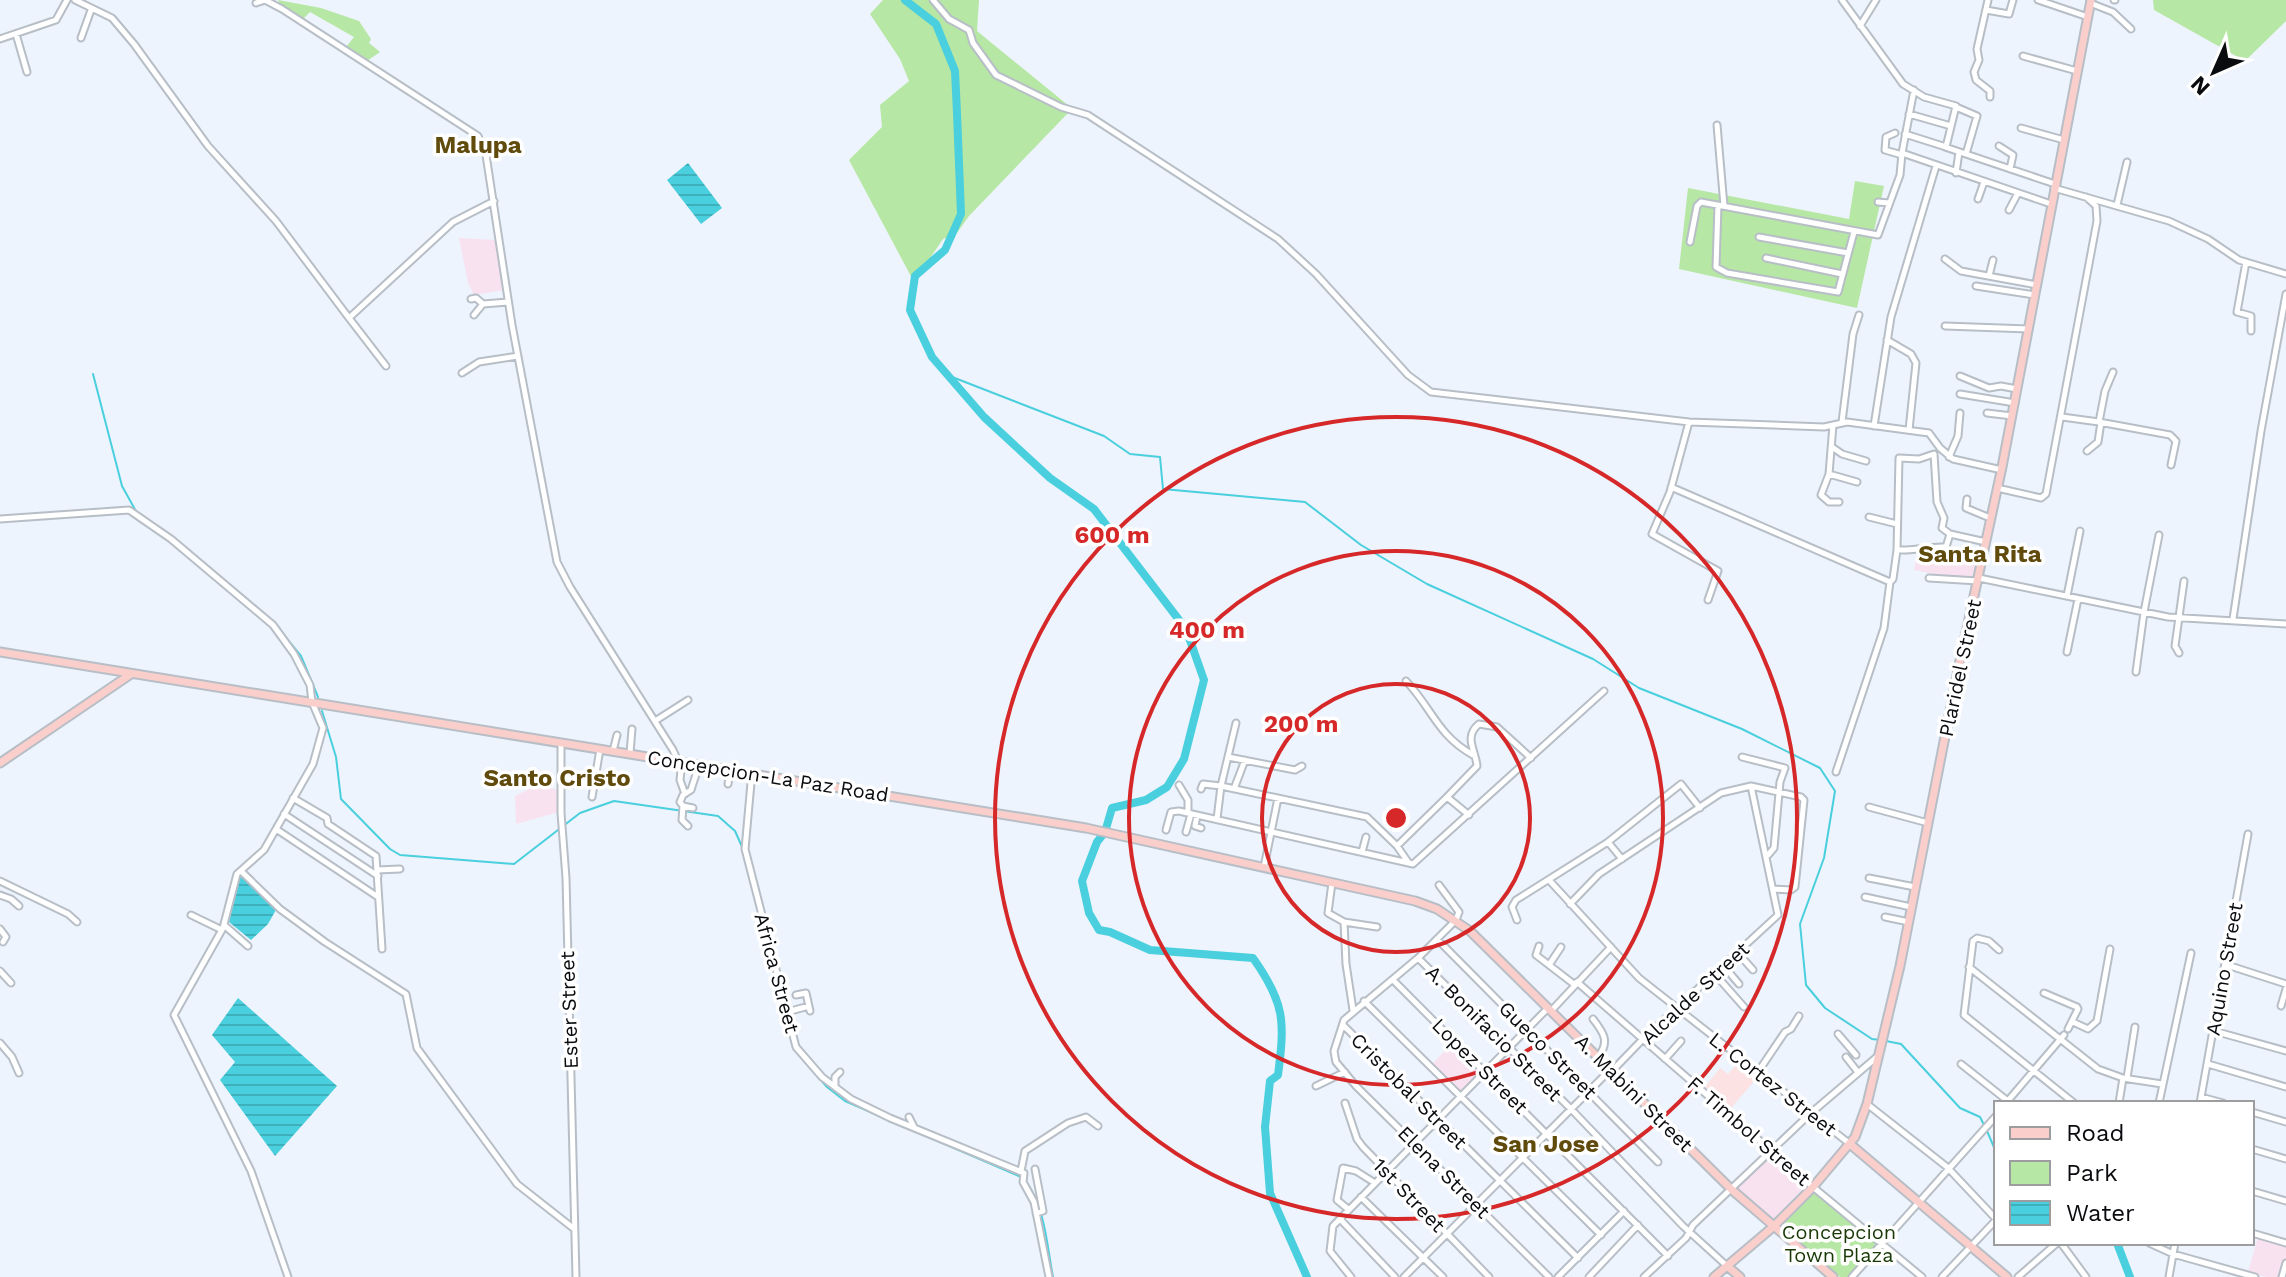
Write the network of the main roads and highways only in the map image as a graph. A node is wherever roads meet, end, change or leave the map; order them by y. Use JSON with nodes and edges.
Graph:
{"nodes":[{"id":1,"x":2090,"y":2,"type":"edge"},
{"id":2,"x":0,"y":652,"type":"edge"},
{"id":3,"x":131,"y":674,"type":"junction"},
{"id":4,"x":0,"y":763,"type":"edge"},
{"id":5,"x":1437,"y":909,"type":"joint"},
{"id":6,"x":1850,"y":1144,"type":"junction"},
{"id":7,"x":1773,"y":1227,"type":"junction"},
{"id":8,"x":1727,"y":1266,"type":"junction"},
{"id":9,"x":1714,"y":1277,"type":"edge"},
{"id":10,"x":1740,"y":1277,"type":"edge"},
{"id":11,"x":1833,"y":1277,"type":"edge"},
{"id":12,"x":2007,"y":1277,"type":"edge"}],
"edges":[{"from":1,"to":6,"type":"main road","name":"Plaridel Street"},
{"from":2,"to":3,"type":"main road","name":"Concepcion-La Paz Road"},
{"from":3,"to":4,"type":"main road"},
{"from":3,"to":5,"type":"main road","name":"Concepcion-La Paz Road"},
{"from":5,"to":7,"type":"main road","name":"A. Mabini Street"},
{"from":6,"to":7,"type":"main road","name":"Plaridel Street"},
{"from":6,"to":12,"type":"main road","name":"L. Cortez Street"},
{"from":7,"to":8,"type":"main road","name":"Plaridel Street"},
{"from":7,"to":11,"type":"main road","name":"A. Mabini Street"},
{"from":8,"to":9,"type":"main road","name":"Plaridel Street"},
{"from":8,"to":10,"type":"main road","name":"A. Bonifacio Street"}]}
